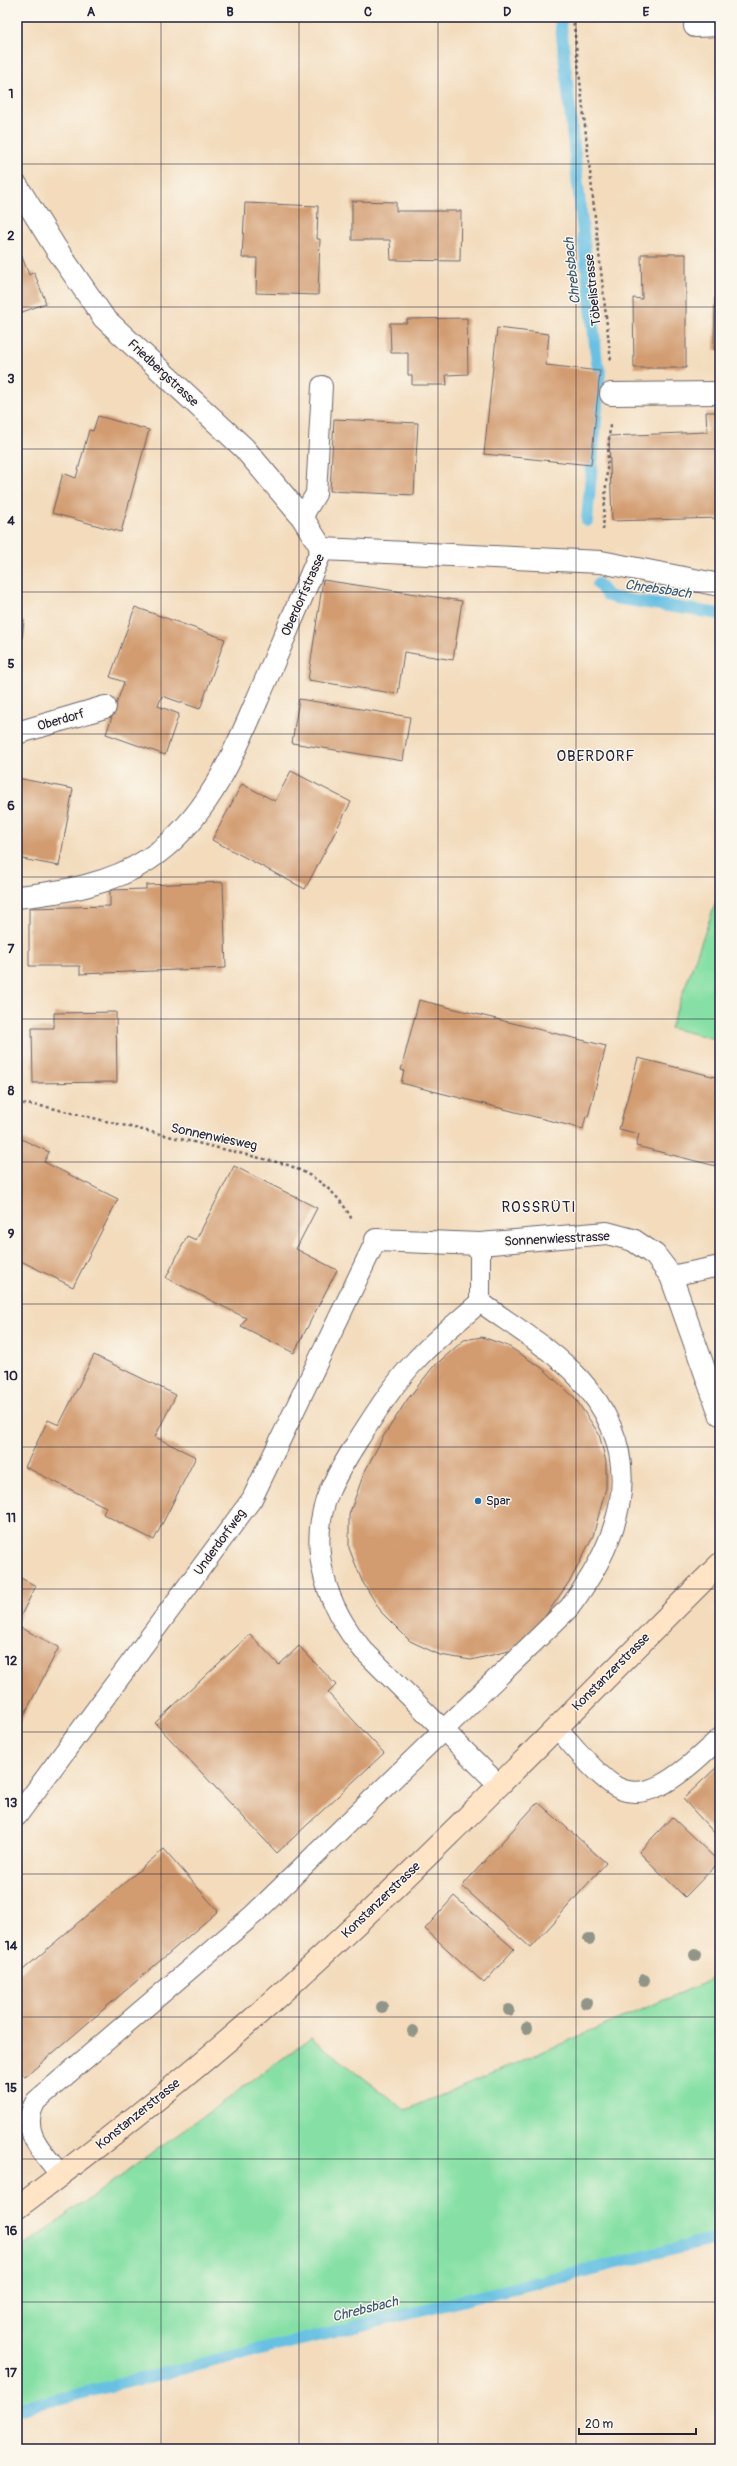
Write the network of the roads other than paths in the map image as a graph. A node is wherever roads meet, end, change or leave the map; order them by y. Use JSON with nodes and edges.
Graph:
{"nodes":[{"id":1,"x":695,"y":26,"type":"dead end"},
{"id":2,"x":720,"y":26,"type":"edge"},
{"id":3,"x":17,"y":186,"type":"edge"},
{"id":4,"x":322,"y":386,"type":"dead end"},
{"id":5,"x":720,"y":393,"type":"edge"},
{"id":6,"x":611,"y":394,"type":"road end"},
{"id":7,"x":302,"y":517,"type":"junction"},
{"id":8,"x":322,"y":549,"type":"junction"},
{"id":9,"x":720,"y":585,"type":"edge"},
{"id":10,"x":105,"y":707,"type":"dead end"},
{"id":11,"x":17,"y":733,"type":"edge"},
{"id":12,"x":17,"y":897,"type":"edge"},
{"id":13,"x":376,"y":1240,"type":"joint"},
{"id":14,"x":480,"y":1244,"type":"junction"},
{"id":15,"x":720,"y":1266,"type":"edge"},
{"id":16,"x":671,"y":1276,"type":"junction"},
{"id":17,"x":480,"y":1302,"type":"junction"},
{"id":18,"x":720,"y":1414,"type":"edge"},
{"id":19,"x":720,"y":1564,"type":"edge"},
{"id":20,"x":556,"y":1727,"type":"junction"},
{"id":21,"x":445,"y":1731,"type":"junction"},
{"id":22,"x":720,"y":1738,"type":"edge"},
{"id":23,"x":498,"y":1784,"type":"junction"},
{"id":24,"x":17,"y":1816,"type":"edge"},
{"id":25,"x":61,"y":2176,"type":"junction"},
{"id":26,"x":17,"y":2208,"type":"edge"}],
"edges":[{"from":1,"to":2,"type":"street"},
{"from":3,"to":7,"type":"street","name":"Friedbergstrasse"},
{"from":4,"to":7,"type":"lane"},
{"from":5,"to":6,"type":"street"},
{"from":7,"to":8,"type":"street","name":"Friedbergstrasse"},
{"from":8,"to":9,"type":"street","name":"Oberdorfstrasse"},
{"from":8,"to":12,"type":"street","name":"Oberdorfstrasse"},
{"from":10,"to":11,"type":"street","name":"Oberdorf"},
{"from":13,"to":14,"type":"street","name":"Sonnenwiesstrasse"},
{"from":13,"to":24,"type":"lane","name":"Underdorfweg"},
{"from":14,"to":16,"type":"street","name":"Sonnenwiesstrasse"},
{"from":14,"to":17,"type":"lane"},
{"from":15,"to":16,"type":"lane"},
{"from":16,"to":18,"type":"street","name":"Sonnenwiesstrasse"},
{"from":17,"to":21,"type":"lane"},
{"from":17,"to":21,"type":"lane"},
{"from":19,"to":20,"type":"main road","name":"Konstanzerstrasse"},
{"from":20,"to":22,"type":"lane"},
{"from":20,"to":23,"type":"main road","name":"Konstanzerstrasse"},
{"from":21,"to":23,"type":"lane"},
{"from":21,"to":25,"type":"lane"},
{"from":23,"to":25,"type":"main road","name":"Konstanzerstrasse"},
{"from":25,"to":26,"type":"main road","name":"Konstanzerstrasse"}]}
